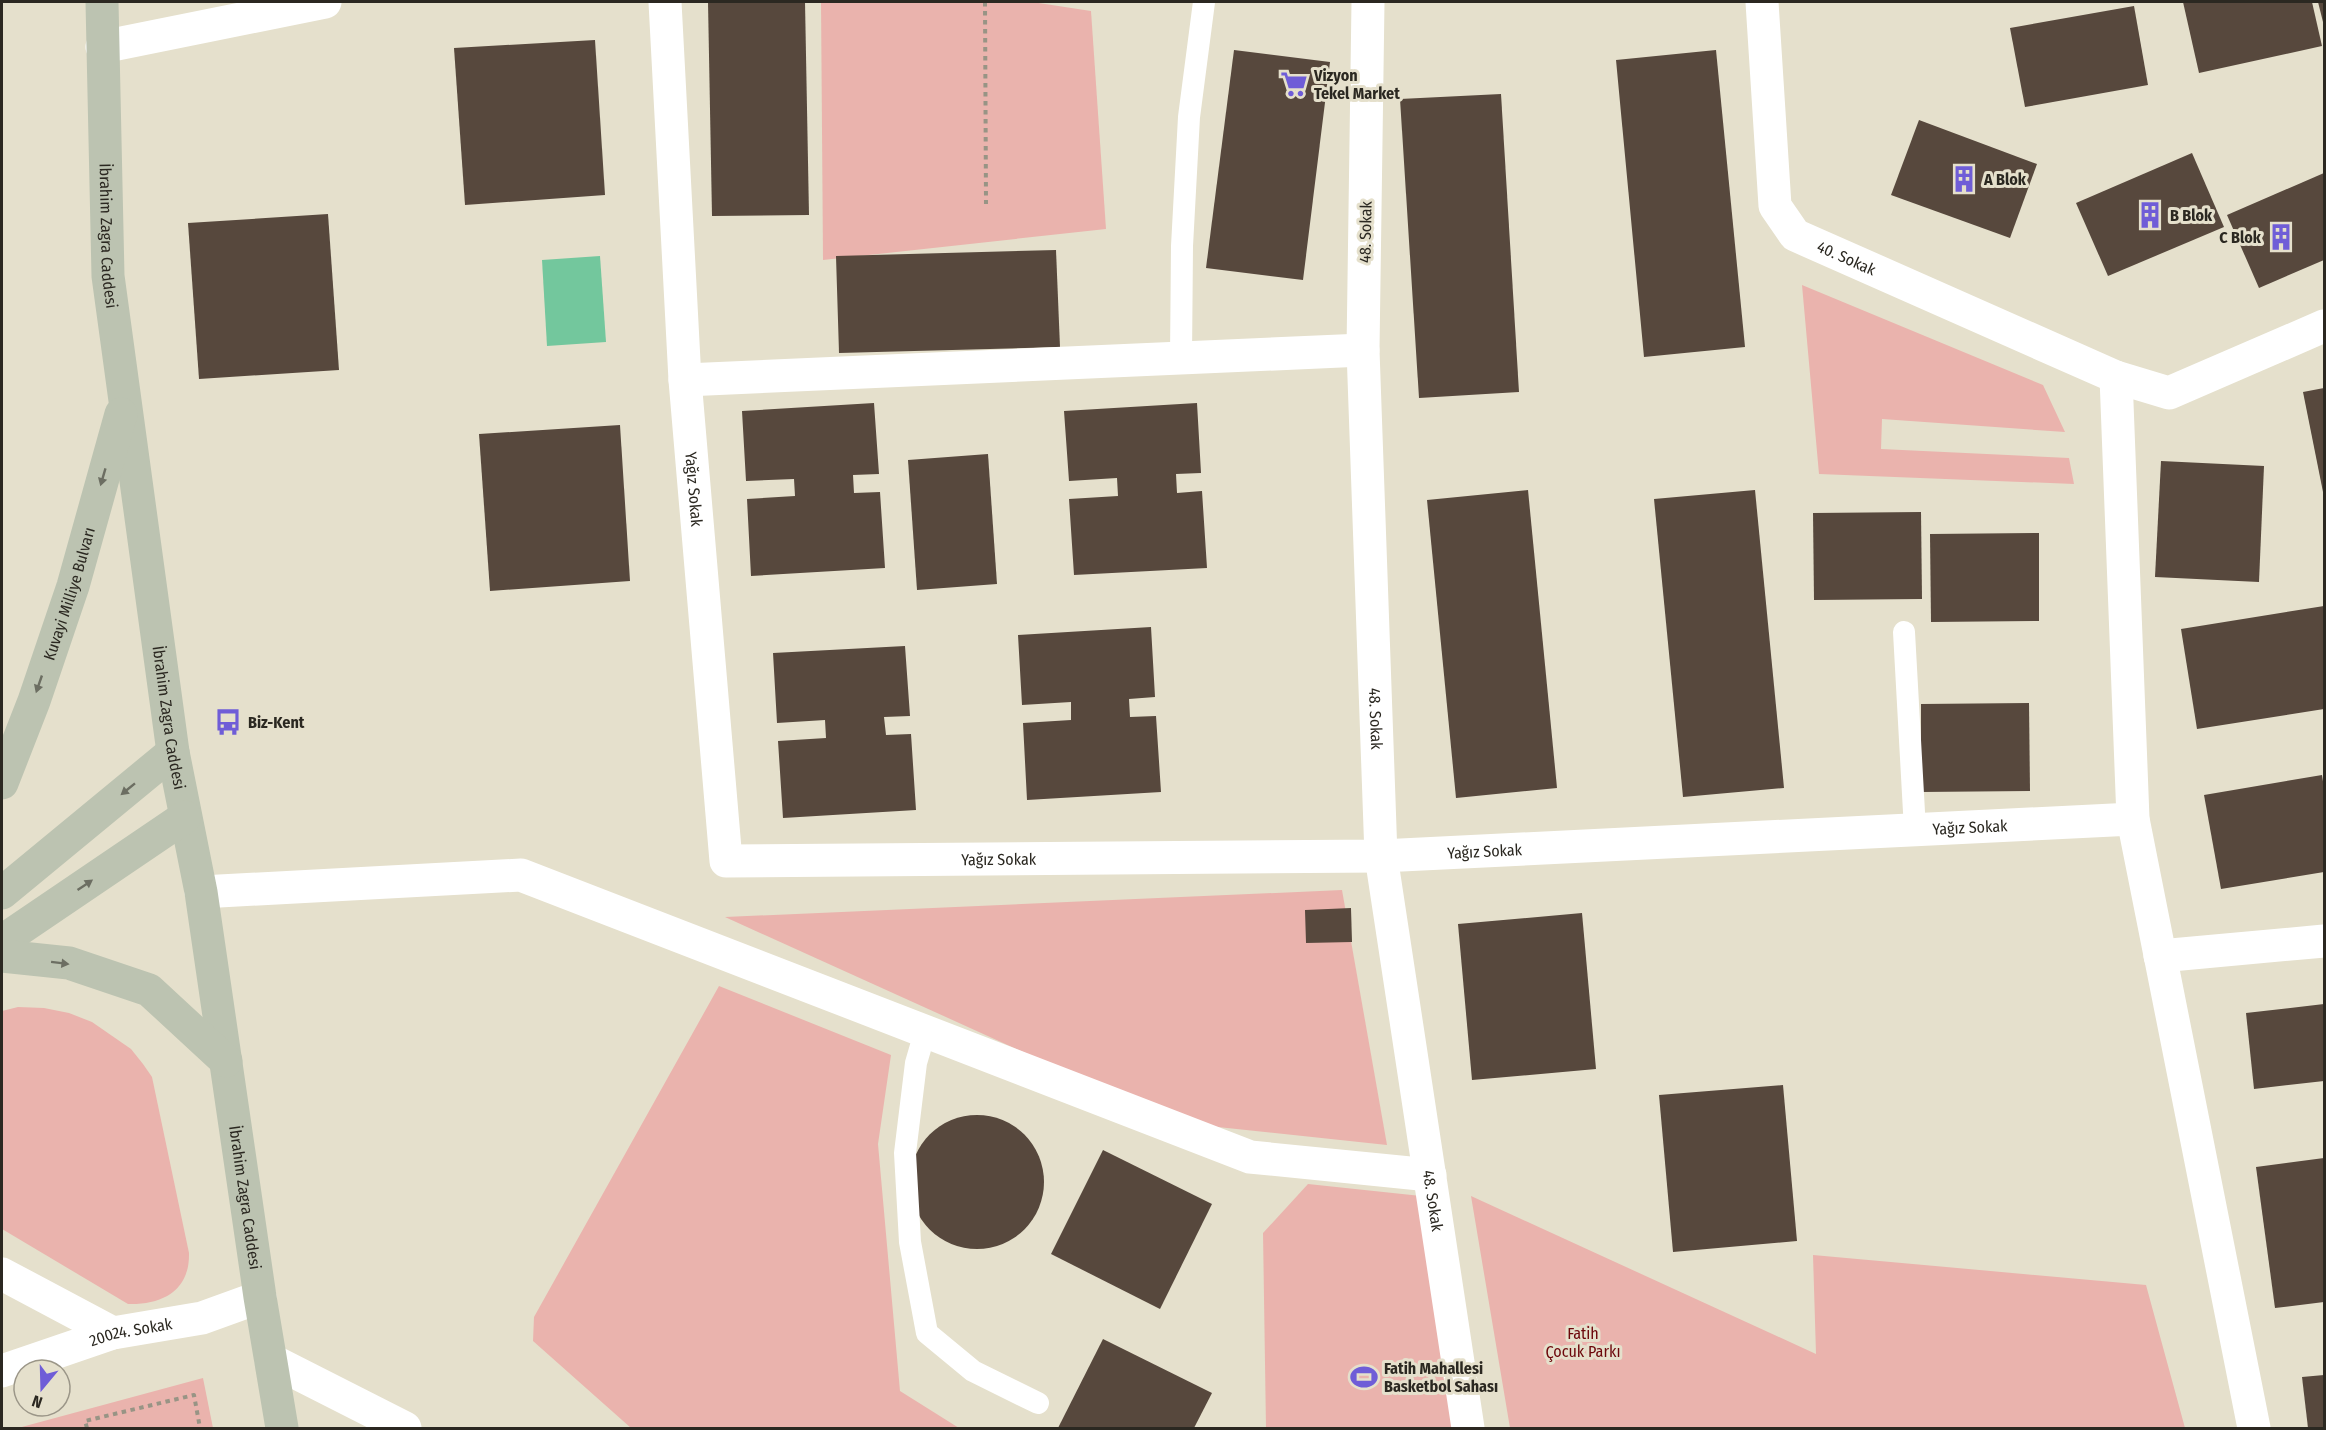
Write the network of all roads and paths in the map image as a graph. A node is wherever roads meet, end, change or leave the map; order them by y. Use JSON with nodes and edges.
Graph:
{"nodes":[{"id":1,"x":102,"y":2,"type":"edge"},
{"id":2,"x":324,"y":2,"type":"edge"},
{"id":3,"x":665,"y":2,"type":"edge"},
{"id":4,"x":985,"y":2,"type":"edge"},
{"id":5,"x":1204,"y":2,"type":"edge"},
{"id":6,"x":1368,"y":2,"type":"edge"},
{"id":7,"x":1762,"y":2,"type":"edge"},
{"id":8,"x":102,"y":47,"type":"junction"},
{"id":9,"x":986,"y":204,"type":"dead end"},
{"id":10,"x":2325,"y":326,"type":"edge"},
{"id":11,"x":1363,"y":350,"type":"junction"},
{"id":12,"x":1181,"y":358,"type":"junction"},
{"id":13,"x":2116,"y":377,"type":"junction"},
{"id":14,"x":685,"y":380,"type":"junction"},
{"id":15,"x":125,"y":401,"type":"junction"},
{"id":16,"x":1904,"y":632,"type":"dead end"},
{"id":17,"x":173,"y":752,"type":"junction"},
{"id":18,"x":2,"y":783,"type":"edge"},
{"id":19,"x":185,"y":817,"type":"junction"},
{"id":20,"x":2133,"y":819,"type":"junction"},
{"id":21,"x":1915,"y":830,"type":"junction"},
{"id":22,"x":1381,"y":856,"type":"junction"},
{"id":23,"x":201,"y":892,"type":"junction"},
{"id":24,"x":2,"y":893,"type":"edge"},
{"id":25,"x":2,"y":941,"type":"edge"},
{"id":26,"x":2325,"y":941,"type":"edge"},
{"id":27,"x":2,"y":956,"type":"edge"},
{"id":28,"x":2160,"y":956,"type":"junction"},
{"id":29,"x":925,"y":1032,"type":"junction"},
{"id":30,"x":226,"y":1061,"type":"junction"},
{"id":31,"x":1430,"y":1175,"type":"junction"},
{"id":32,"x":2,"y":1274,"type":"edge"},
{"id":33,"x":260,"y":1297,"type":"junction"},
{"id":34,"x":113,"y":1333,"type":"junction"},
{"id":35,"x":271,"y":1360,"type":"junction"},
{"id":36,"x":2,"y":1371,"type":"edge"},
{"id":37,"x":1038,"y":1403,"type":"dead end"},
{"id":38,"x":87,"y":1428,"type":"edge"},
{"id":39,"x":200,"y":1428,"type":"edge"},
{"id":40,"x":282,"y":1428,"type":"edge"},
{"id":41,"x":405,"y":1428,"type":"edge"},
{"id":42,"x":1468,"y":1428,"type":"edge"},
{"id":43,"x":2254,"y":1428,"type":"edge"}],
"edges":[{"from":1,"to":8,"type":"main road","name":"İbrahim Zagra Caddesi"},
{"from":2,"to":8,"type":"street"},
{"from":3,"to":14,"type":"street","name":"Yağız Sokak"},
{"from":4,"to":9,"type":"path"},
{"from":5,"to":12,"type":"lane"},
{"from":6,"to":11,"type":"street","name":"48. Sokak"},
{"from":7,"to":13,"type":"street","name":"40. Sokak"},
{"from":8,"to":15,"type":"main road","name":"İbrahim Zagra Caddesi"},
{"from":10,"to":13,"type":"street","name":"40. Sokak"},
{"from":11,"to":12,"type":"street"},
{"from":11,"to":22,"type":"street","name":"48. Sokak"},
{"from":12,"to":14,"type":"street"},
{"from":13,"to":20,"type":"street"},
{"from":14,"to":22,"type":"street","name":"Yağız Sokak"},
{"from":15,"to":17,"type":"main road","name":"İbrahim Zagra Caddesi"},
{"from":15,"to":18,"type":"main road","name":"Kuvayi Milliye Bulvarı","one_way":true},
{"from":16,"to":21,"type":"lane"},
{"from":17,"to":19,"type":"main road","name":"İbrahim Zagra Caddesi"},
{"from":17,"to":24,"type":"main road","one_way":true},
{"from":19,"to":23,"type":"main road","name":"İbrahim Zagra Caddesi"},
{"from":25,"to":19,"type":"main road","one_way":true},
{"from":20,"to":21,"type":"street","name":"Yağız Sokak"},
{"from":20,"to":28,"type":"street"},
{"from":21,"to":22,"type":"street","name":"Yağız Sokak"},
{"from":22,"to":31,"type":"street","name":"48. Sokak"},
{"from":23,"to":29,"type":"street"},
{"from":23,"to":30,"type":"main road","name":"İbrahim Zagra Caddesi"},
{"from":26,"to":28,"type":"street"},
{"from":27,"to":30,"type":"main road","one_way":true},
{"from":28,"to":43,"type":"street"},
{"from":29,"to":31,"type":"street"},
{"from":29,"to":37,"type":"lane"},
{"from":30,"to":33,"type":"main road","name":"İbrahim Zagra Caddesi"},
{"from":31,"to":42,"type":"street","name":"48. Sokak"},
{"from":32,"to":34,"type":"street"},
{"from":33,"to":34,"type":"street","name":"20024. Sokak"},
{"from":33,"to":35,"type":"main road","name":"İbrahim Zagra Caddesi"},
{"from":34,"to":36,"type":"street","name":"20024. Sokak"},
{"from":35,"to":40,"type":"main road","name":"İbrahim Zagra Caddesi"},
{"from":35,"to":41,"type":"street"},
{"from":38,"to":39,"type":"path"}]}
